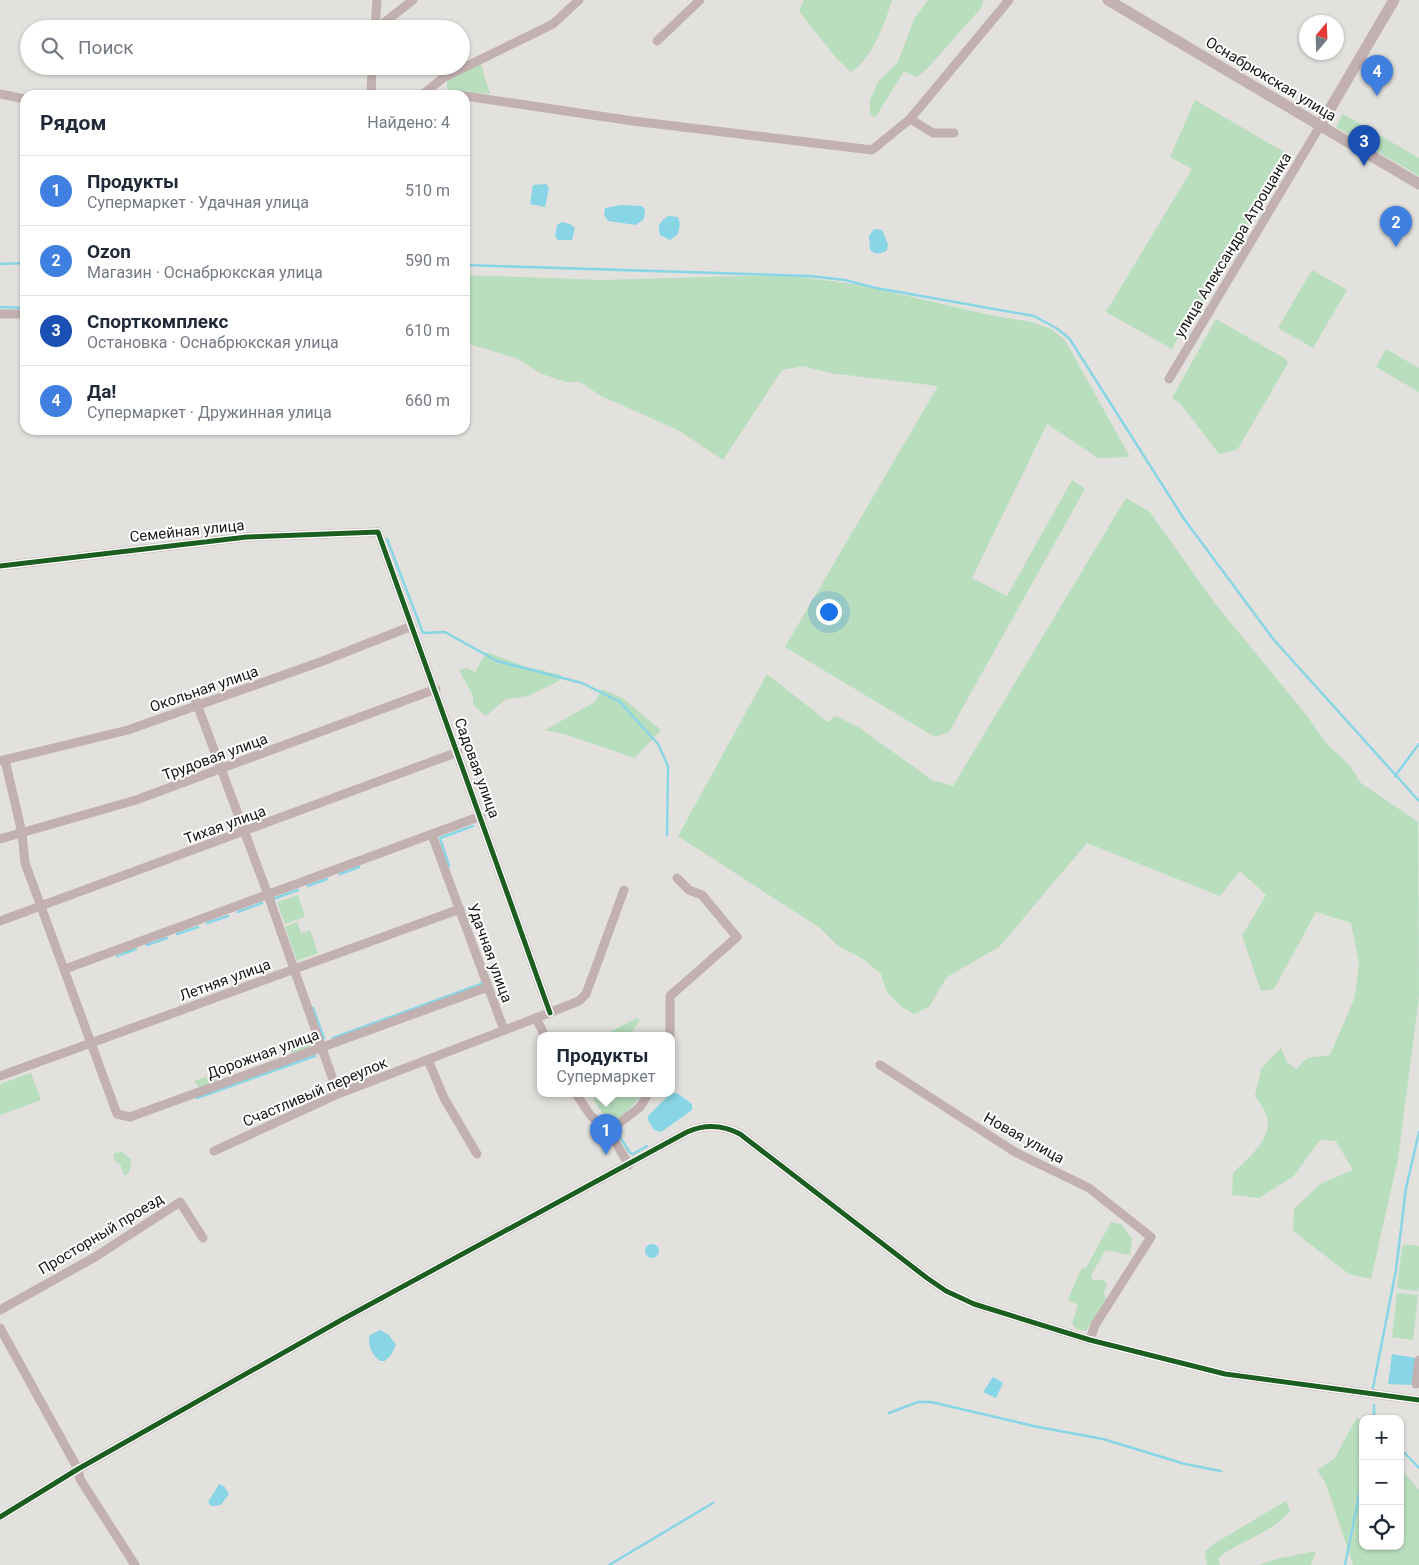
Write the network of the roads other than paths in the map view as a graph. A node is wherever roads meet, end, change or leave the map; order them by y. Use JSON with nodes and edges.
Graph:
{"nodes":[{"id":1,"x":377,"y":0,"type":"edge"},
{"id":2,"x":413,"y":0,"type":"edge"},
{"id":3,"x":579,"y":0,"type":"edge"},
{"id":4,"x":700,"y":0,"type":"edge"},
{"id":5,"x":1009,"y":0,"type":"edge"},
{"id":6,"x":1108,"y":0,"type":"edge"},
{"id":7,"x":1394,"y":0,"type":"edge"},
{"id":8,"x":376,"y":20,"type":"edge"},
{"id":9,"x":387,"y":20,"type":"edge"},
{"id":10,"x":657,"y":41,"type":"dead end"},
{"id":11,"x":470,"y":65,"type":"edge"},
{"id":12,"x":371,"y":75,"type":"edge"},
{"id":13,"x":449,"y":75,"type":"edge"},
{"id":14,"x":370,"y":90,"type":"edge"},
{"id":15,"x":429,"y":90,"type":"edge"},
{"id":16,"x":0,"y":94,"type":"edge"},
{"id":17,"x":470,"y":97,"type":"edge"},
{"id":18,"x":20,"y":98,"type":"edge"},
{"id":19,"x":910,"y":119,"type":"junction"},
{"id":20,"x":1320,"y":126,"type":"junction"},
{"id":21,"x":954,"y":133,"type":"dead end"},
{"id":22,"x":1419,"y":184,"type":"edge"},
{"id":23,"x":0,"y":314,"type":"edge"},
{"id":24,"x":20,"y":314,"type":"edge"},
{"id":25,"x":1169,"y":379,"type":"dead end"},
{"id":26,"x":378,"y":532,"type":"joint"},
{"id":27,"x":0,"y":566,"type":"edge"},
{"id":28,"x":412,"y":626,"type":"junction"},
{"id":29,"x":436,"y":689,"type":"junction"},
{"id":30,"x":194,"y":696,"type":"dead end"},
{"id":31,"x":199,"y":706,"type":"junction"},
{"id":32,"x":458,"y":752,"type":"junction"},
{"id":33,"x":2,"y":761,"type":"edge"},
{"id":34,"x":222,"y":770,"type":"junction"},
{"id":35,"x":481,"y":816,"type":"junction"},
{"id":36,"x":245,"y":832,"type":"junction"},
{"id":37,"x":22,"y":834,"type":"junction"},
{"id":38,"x":432,"y":835,"type":"junction"},
{"id":39,"x":0,"y":839,"type":"edge"},
{"id":40,"x":677,"y":878,"type":"dead end"},
{"id":41,"x":624,"y":890,"type":"dead end"},
{"id":42,"x":268,"y":895,"type":"junction"},
{"id":43,"x":41,"y":906,"type":"junction"},
{"id":44,"x":460,"y":909,"type":"junction"},
{"id":45,"x":0,"y":921,"type":"edge"},
{"id":46,"x":65,"y":969,"type":"junction"},
{"id":47,"x":293,"y":970,"type":"junction"},
{"id":48,"x":488,"y":986,"type":"junction"},
{"id":49,"x":550,"y":1013,"type":"junction"},
{"id":50,"x":536,"y":1018,"type":"junction"},
{"id":51,"x":504,"y":1030,"type":"junction"},
{"id":52,"x":543,"y":1032,"type":"edge"},
{"id":53,"x":670,"y":1032,"type":"edge"},
{"id":54,"x":92,"y":1044,"type":"junction"},
{"id":55,"x":320,"y":1048,"type":"junction"},
{"id":56,"x":428,"y":1060,"type":"junction"},
{"id":57,"x":880,"y":1065,"type":"dead end"},
{"id":58,"x":0,"y":1076,"type":"edge"},
{"id":59,"x":338,"y":1094,"type":"junction"},
{"id":60,"x":578,"y":1097,"type":"edge"},
{"id":61,"x":646,"y":1097,"type":"edge"},
{"id":62,"x":609,"y":1131,"type":"junction"},
{"id":63,"x":214,"y":1151,"type":"dead end"},
{"id":64,"x":477,"y":1154,"type":"dead end"},
{"id":65,"x":629,"y":1165,"type":"junction"},
{"id":66,"x":203,"y":1238,"type":"dead end"},
{"id":67,"x":0,"y":1310,"type":"edge"},
{"id":68,"x":0,"y":1328,"type":"edge"},
{"id":69,"x":1090,"y":1340,"type":"junction"},
{"id":70,"x":1419,"y":1360,"type":"edge"},
{"id":71,"x":1416,"y":1384,"type":"dead end"},
{"id":72,"x":1419,"y":1400,"type":"edge"},
{"id":73,"x":78,"y":1470,"type":"junction"},
{"id":74,"x":0,"y":1517,"type":"edge"},
{"id":75,"x":135,"y":1565,"type":"edge"}],
"edges":[{"from":1,"to":8,"type":"street"},
{"from":2,"to":9,"type":"street"},
{"from":3,"to":11,"type":"street"},
{"from":4,"to":10,"type":"street"},
{"from":5,"to":19,"type":"street"},
{"from":6,"to":20,"type":"street","name":"Оснабрюкская улица"},
{"from":7,"to":20,"type":"street"},
{"from":12,"to":14,"type":"street"},
{"from":13,"to":15,"type":"street"},
{"from":16,"to":18,"type":"street"},
{"from":17,"to":19,"type":"street"},
{"from":19,"to":21,"type":"street"},
{"from":20,"to":22,"type":"street","name":"Оснабрюкская улица"},
{"from":20,"to":25,"type":"street","name":"улица Александра Атрощанка"},
{"from":23,"to":24,"type":"street"},
{"from":26,"to":27,"type":"street","name":"Семейная улица"},
{"from":26,"to":28,"type":"street","name":"Садовая улица"},
{"from":28,"to":29,"type":"street","name":"Садовая улица"},
{"from":28,"to":31,"type":"street","name":"Окольная улица"},
{"from":29,"to":32,"type":"street","name":"Садовая улица"},
{"from":29,"to":34,"type":"street","name":"Трудовая улица"},
{"from":30,"to":31,"type":"street"},
{"from":31,"to":33,"type":"street","name":"Окольная улица"},
{"from":31,"to":34,"type":"street"},
{"from":32,"to":35,"type":"street","name":"Садовая улица"},
{"from":32,"to":36,"type":"street","name":"Тихая улица"},
{"from":33,"to":37,"type":"street","name":"Дорожная улица"},
{"from":34,"to":36,"type":"street"},
{"from":34,"to":37,"type":"street","name":"Трудовая улица"},
{"from":35,"to":38,"type":"street","name":"Садовая улица"},
{"from":35,"to":49,"type":"street","name":"Садовая улица"},
{"from":36,"to":42,"type":"street"},
{"from":36,"to":43,"type":"street","name":"Тихая улица"},
{"from":37,"to":39,"type":"street","name":"Трудовая улица"},
{"from":37,"to":43,"type":"street","name":"Дорожная улица"},
{"from":38,"to":42,"type":"street","name":"Садовая улица"},
{"from":38,"to":44,"type":"street","name":"Удачная улица"},
{"from":40,"to":53,"type":"street"},
{"from":41,"to":49,"type":"street"},
{"from":42,"to":46,"type":"street","name":"Садовая улица"},
{"from":42,"to":47,"type":"street"},
{"from":43,"to":45,"type":"street","name":"Тихая улица"},
{"from":43,"to":46,"type":"street","name":"Дорожная улица"},
{"from":44,"to":47,"type":"street","name":"Летняя улица"},
{"from":44,"to":48,"type":"street","name":"Удачная улица"},
{"from":46,"to":54,"type":"street","name":"Дорожная улица"},
{"from":47,"to":54,"type":"street","name":"Летняя улица"},
{"from":47,"to":55,"type":"street"},
{"from":48,"to":51,"type":"street","name":"Удачная улица"},
{"from":48,"to":55,"type":"street","name":"Дорожная улица"},
{"from":49,"to":50,"type":"street"},
{"from":50,"to":51,"type":"street"},
{"from":50,"to":52,"type":"street"},
{"from":51,"to":56,"type":"street","name":"Счастливый переулок"},
{"from":54,"to":55,"type":"street","name":"Дорожная улица"},
{"from":54,"to":58,"type":"street","name":"Летняя улица"},
{"from":55,"to":59,"type":"street"},
{"from":56,"to":59,"type":"street","name":"Счастливый переулок"},
{"from":56,"to":64,"type":"street"},
{"from":57,"to":69,"type":"street","name":"Новая улица"},
{"from":59,"to":63,"type":"street","name":"Счастливый переулок"},
{"from":60,"to":62,"type":"street"},
{"from":61,"to":62,"type":"street"},
{"from":62,"to":65,"type":"street"},
{"from":65,"to":69,"type":"street"},
{"from":65,"to":73,"type":"street"},
{"from":66,"to":67,"type":"street","name":"Просторный проезд"},
{"from":68,"to":73,"type":"street"},
{"from":69,"to":72,"type":"street"},
{"from":70,"to":71,"type":"street"},
{"from":73,"to":74,"type":"street"},
{"from":73,"to":75,"type":"street"}]}
